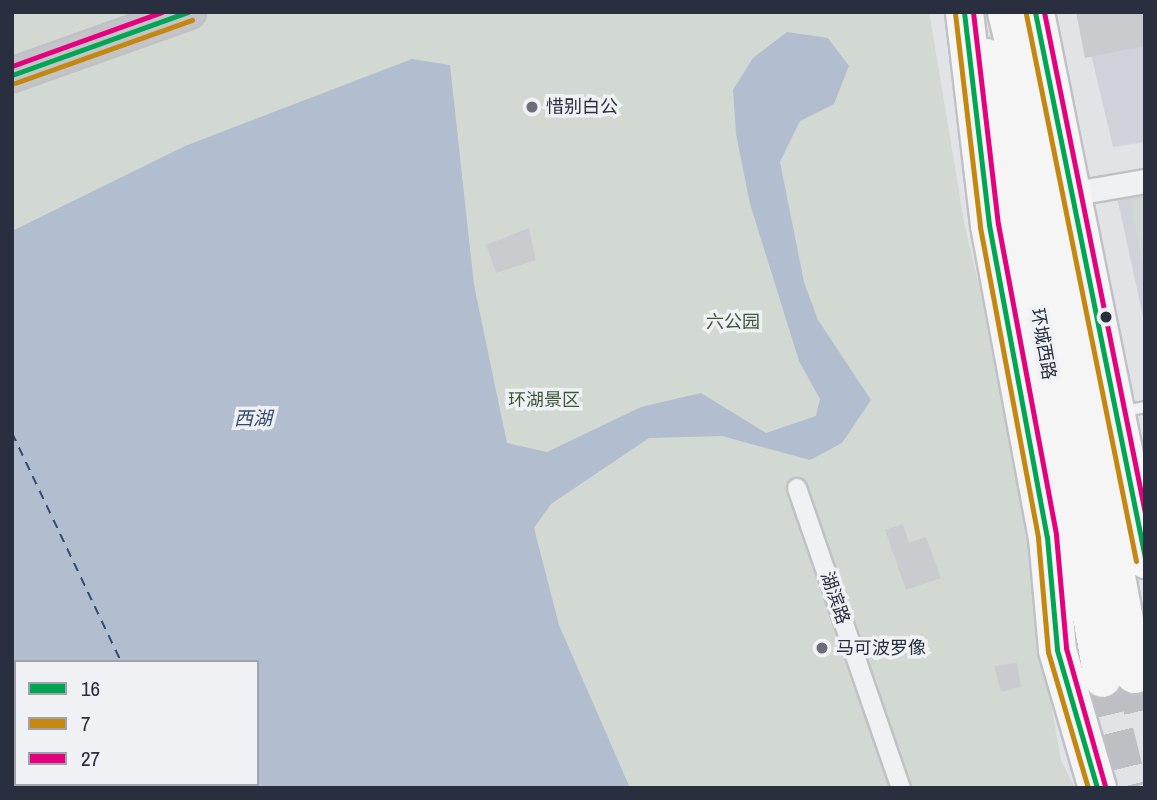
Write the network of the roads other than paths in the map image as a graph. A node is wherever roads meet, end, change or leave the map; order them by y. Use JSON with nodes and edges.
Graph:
{"nodes":[{"id":1,"x":137,"y":12,"type":"edge"},
{"id":2,"x":189,"y":12,"type":"edge"},
{"id":3,"x":964,"y":12,"type":"edge"},
{"id":4,"x":973,"y":12,"type":"edge"},
{"id":5,"x":1006,"y":12,"type":"edge"},
{"id":6,"x":1035,"y":12,"type":"edge"},
{"id":7,"x":12,"y":55,"type":"edge"},
{"id":8,"x":12,"y":75,"type":"edge"},
{"id":9,"x":1145,"y":181,"type":"edge"},
{"id":10,"x":1075,"y":193,"type":"junction"},
{"id":11,"x":1131,"y":410,"type":"edge"},
{"id":12,"x":797,"y":488,"type":"dead end"},
{"id":13,"x":1140,"y":511,"type":"edge"},
{"id":14,"x":1145,"y":559,"type":"edge"},
{"id":15,"x":1057,"y":650,"type":"junction"},
{"id":16,"x":901,"y":788,"type":"edge"},
{"id":17,"x":1080,"y":788,"type":"edge"},
{"id":18,"x":1097,"y":788,"type":"edge"}],
"edges":[{"from":1,"to":7,"type":"main road"},
{"from":2,"to":8,"type":"main road"},
{"from":3,"to":15,"type":"main road","name":"环城西路"},
{"from":4,"to":5,"type":"main road","name":"环城西路"},
{"from":6,"to":10,"type":"main road"},
{"from":9,"to":10,"type":"street"},
{"from":10,"to":11,"type":"main road"},
{"from":11,"to":13,"type":"main road"},
{"from":12,"to":16,"type":"street","name":"湖滨路"},
{"from":13,"to":14,"type":"main road"},
{"from":15,"to":17,"type":"lane"},
{"from":15,"to":18,"type":"main road","name":"环城西路"}]}
